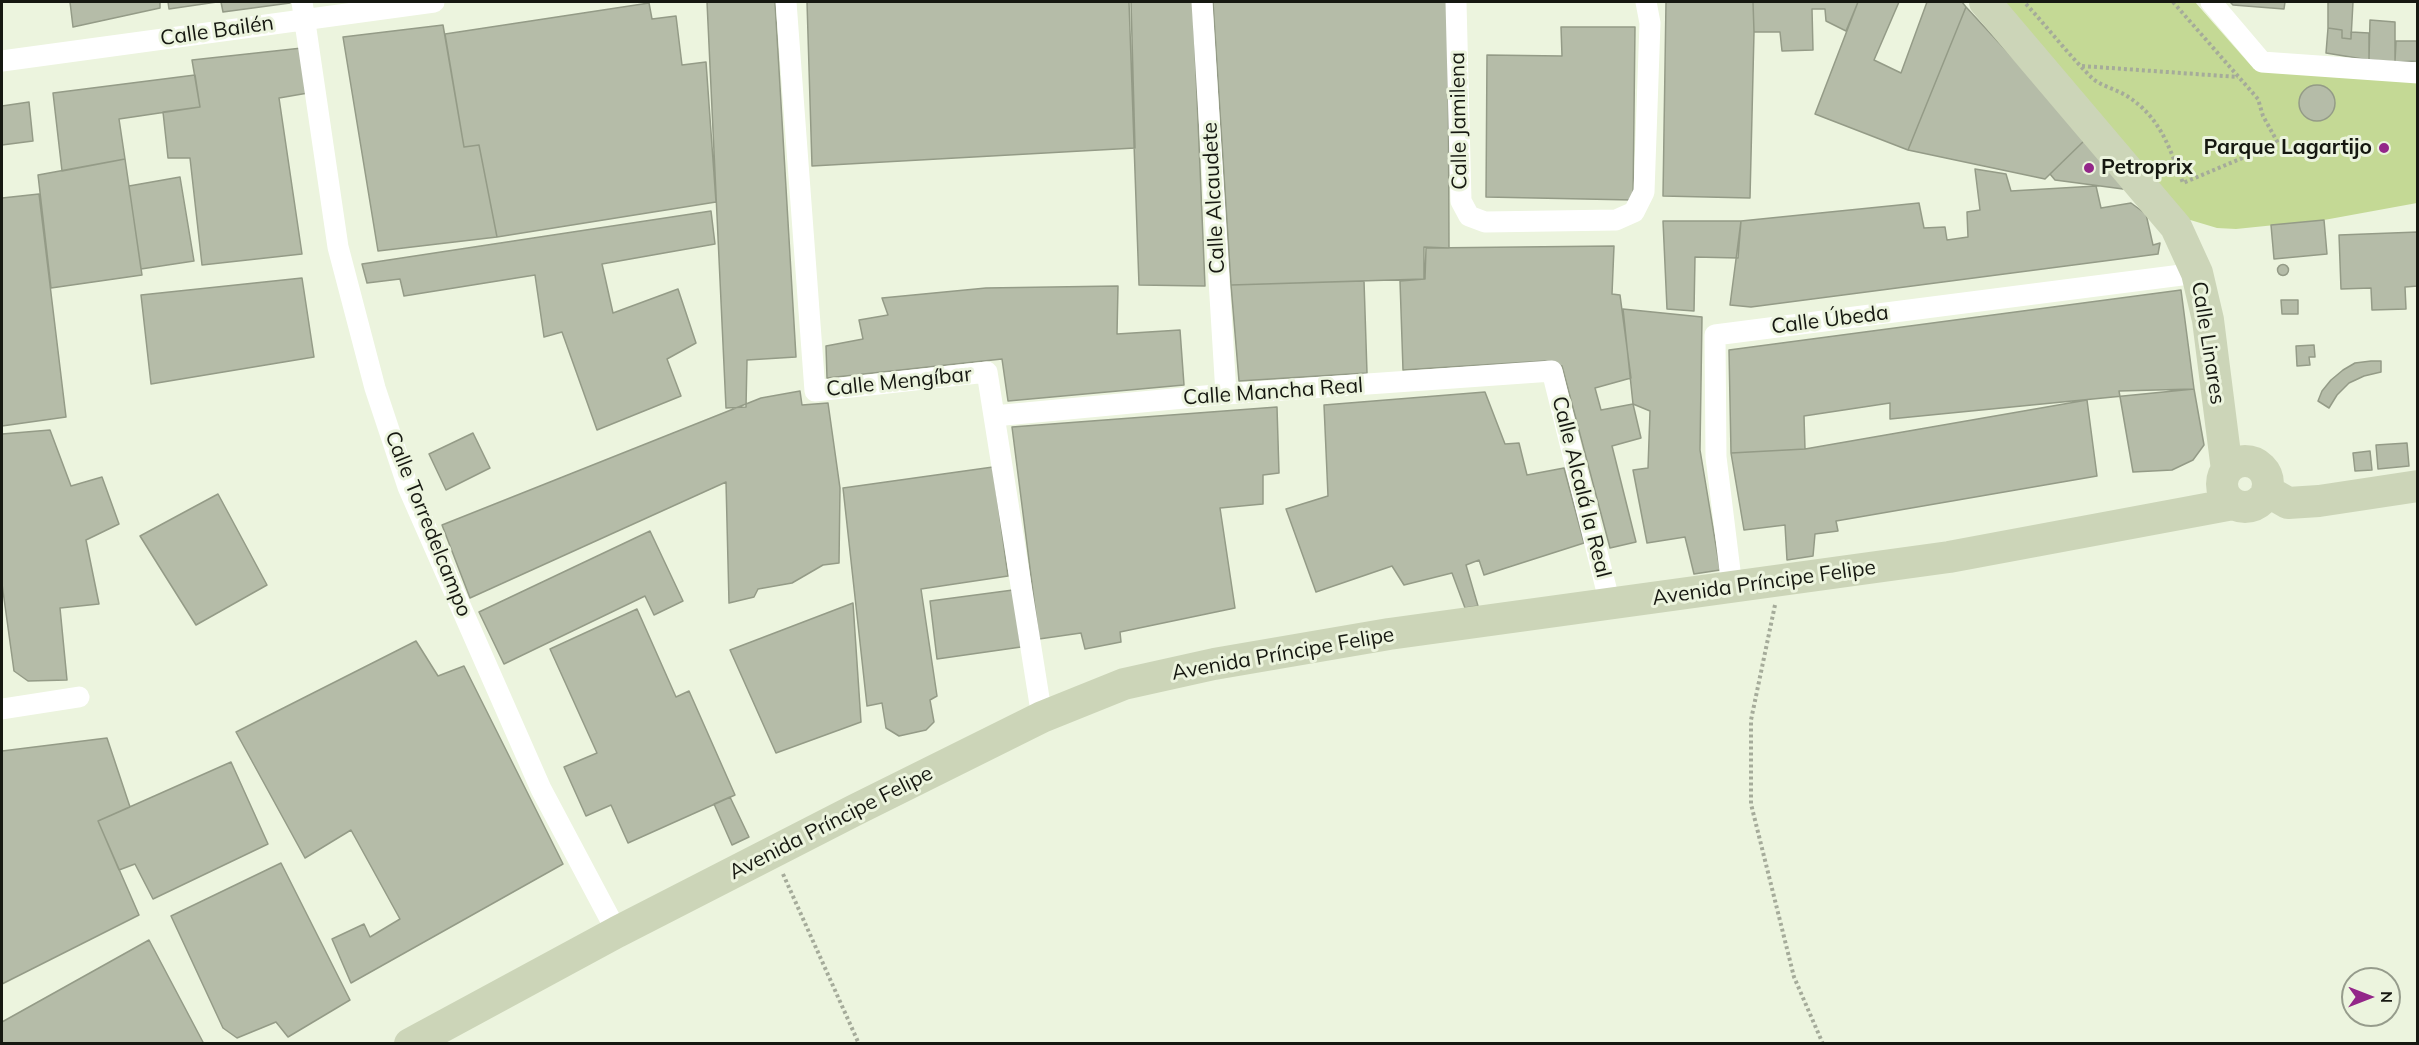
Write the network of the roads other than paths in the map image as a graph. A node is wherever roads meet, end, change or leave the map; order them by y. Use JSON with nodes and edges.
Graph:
{"nodes":[{"id":1,"x":434,"y":2,"type":"edge"},
{"id":2,"x":786,"y":2,"type":"edge"},
{"id":3,"x":1202,"y":2,"type":"edge"},
{"id":4,"x":1456,"y":2,"type":"edge"},
{"id":5,"x":1646,"y":2,"type":"edge"},
{"id":6,"x":1985,"y":2,"type":"edge"},
{"id":7,"x":2211,"y":2,"type":"edge"},
{"id":8,"x":303,"y":10,"type":"edge"},
{"id":9,"x":2,"y":61,"type":"edge"},
{"id":10,"x":2418,"y":72,"type":"edge"},
{"id":11,"x":2197,"y":273,"type":"junction"},
{"id":12,"x":1552,"y":371,"type":"joint"},
{"id":13,"x":1226,"y":394,"type":"junction"},
{"id":14,"x":994,"y":416,"type":"junction"},
{"id":15,"x":2227,"y":470,"type":"junction"},
{"id":16,"x":2418,"y":486,"type":"edge"},
{"id":17,"x":2267,"y":491,"type":"junction"},
{"id":18,"x":2233,"y":504,"type":"junction"},
{"id":19,"x":1732,"y":587,"type":"junction"},
{"id":20,"x":1611,"y":604,"type":"junction"},
{"id":21,"x":79,"y":697,"type":"dead end"},
{"id":22,"x":2,"y":709,"type":"edge"},
{"id":23,"x":1042,"y":717,"type":"junction"},
{"id":24,"x":617,"y":932,"type":"junction"},
{"id":25,"x":410,"y":1044,"type":"edge"}],
"edges":[{"from":1,"to":8,"type":"street","name":"Calle Bailén"},
{"from":2,"to":14,"type":"street","name":"Calle Mengíbar"},
{"from":3,"to":13,"type":"street","name":"Calle Alcaudete"},
{"from":4,"to":5,"type":"street","name":"Calle Jamilena"},
{"from":6,"to":11,"type":"main road","name":"Calle Linares"},
{"from":7,"to":10,"type":"street"},
{"from":8,"to":9,"type":"street","name":"Calle Bailén"},
{"from":8,"to":24,"type":"street","name":"Calle Torredelcampo"},
{"from":11,"to":15,"type":"main road","name":"Calle Linares"},
{"from":11,"to":19,"type":"street","name":"Calle Úbeda"},
{"from":12,"to":13,"type":"street","name":"Calle Mancha Real"},
{"from":12,"to":20,"type":"street","name":"Calle Alcalá la Real"},
{"from":13,"to":14,"type":"street","name":"Calle Mancha Real"},
{"from":14,"to":23,"type":"street","name":"Calle Mengíbar"},
{"from":15,"to":17,"type":"main road"},
{"from":15,"to":18,"type":"main road"},
{"from":16,"to":17,"type":"main road"},
{"from":17,"to":18,"type":"main road"},
{"from":18,"to":19,"type":"main road","name":"Avenida Príncipe Felipe"},
{"from":19,"to":20,"type":"main road","name":"Avenida Príncipe Felipe"},
{"from":20,"to":23,"type":"main road","name":"Avenida Príncipe Felipe"},
{"from":21,"to":22,"type":"street"},
{"from":23,"to":24,"type":"main road","name":"Avenida Príncipe Felipe"},
{"from":24,"to":25,"type":"main road","name":"Avenida Príncipe Felipe"}]}
